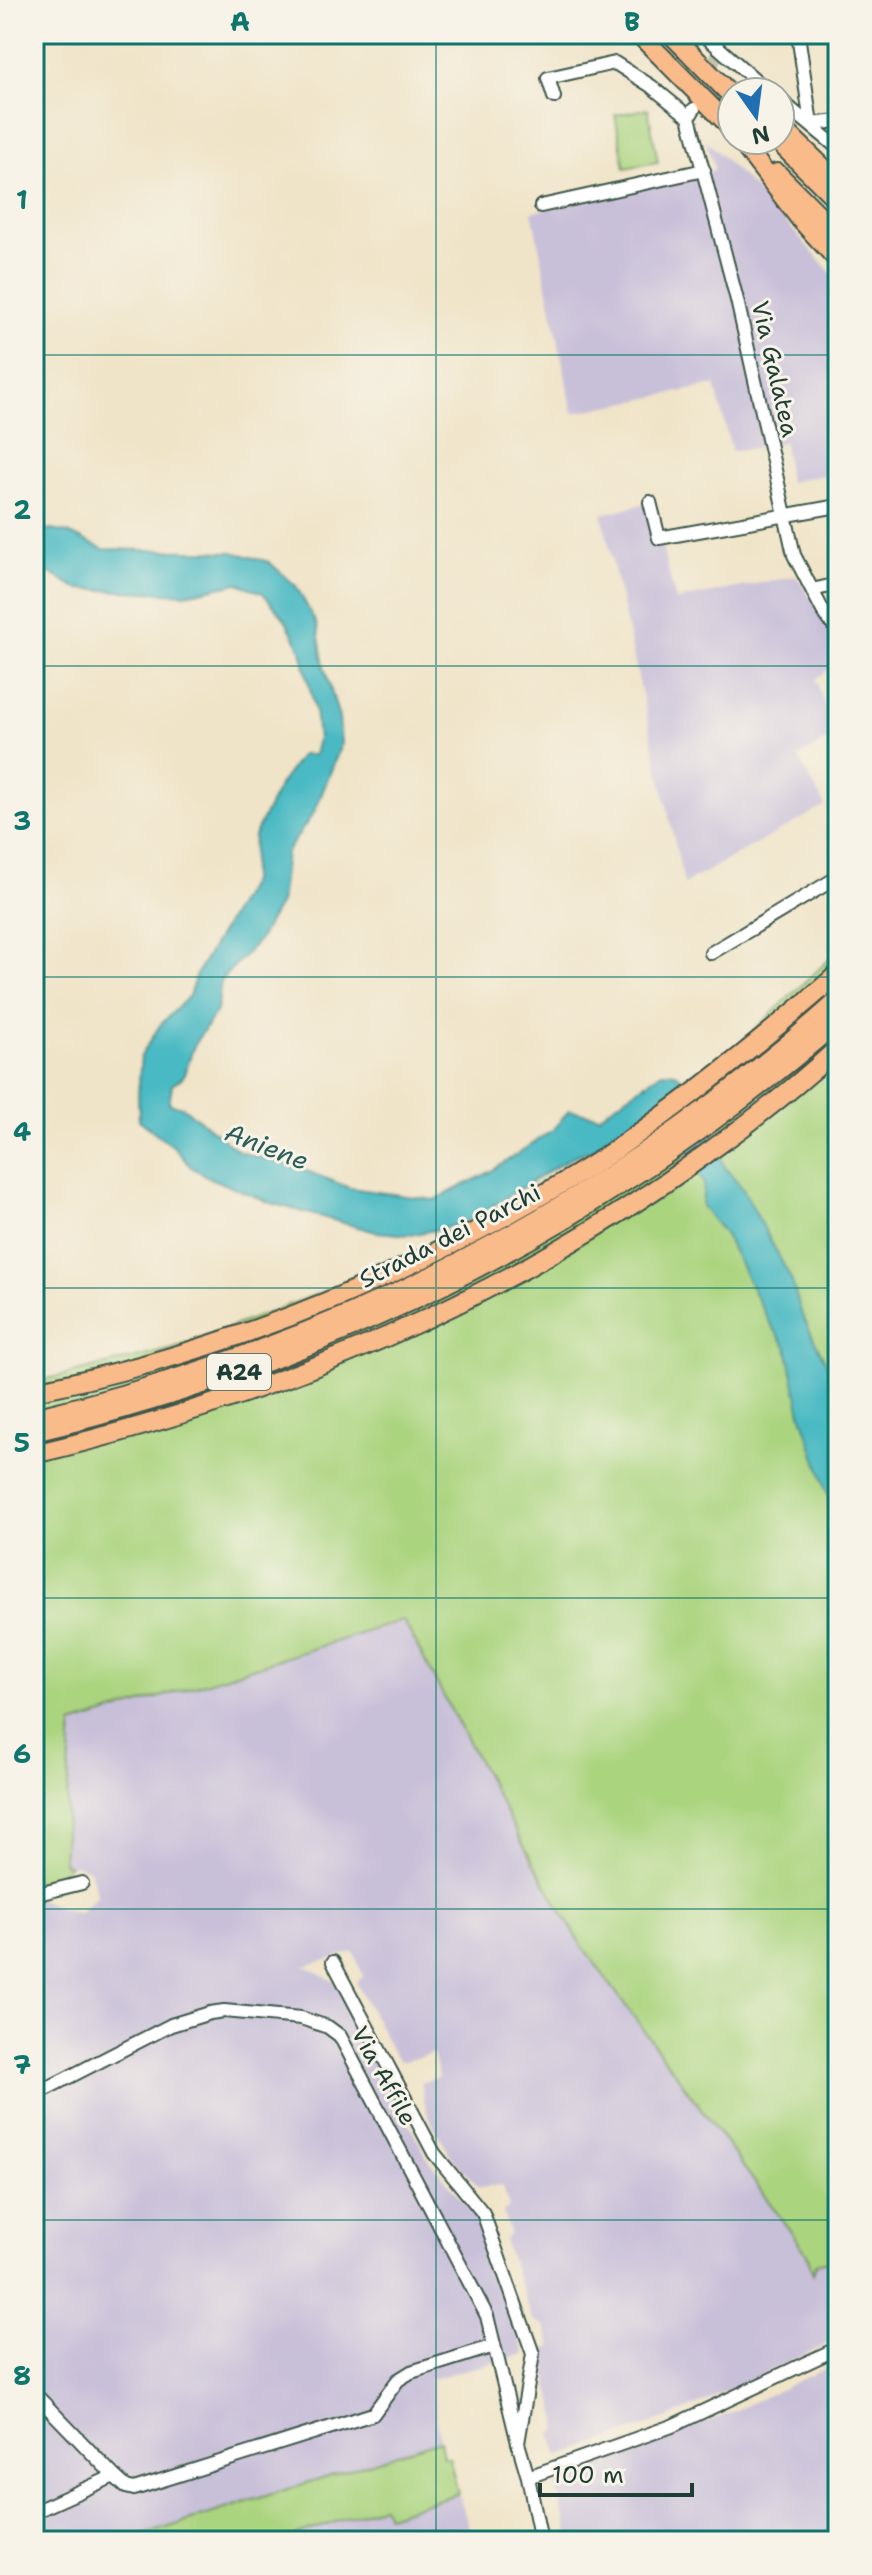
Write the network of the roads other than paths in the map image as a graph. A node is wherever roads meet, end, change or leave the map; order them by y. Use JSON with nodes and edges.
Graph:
{"nodes":[{"id":1,"x":639,"y":34,"type":"edge"},
{"id":2,"x":671,"y":34,"type":"edge"},
{"id":3,"x":703,"y":34,"type":"edge"},
{"id":4,"x":798,"y":34,"type":"edge"},
{"id":5,"x":544,"y":64,"type":"dead end"},
{"id":6,"x":748,"y":76,"type":"edge"},
{"id":7,"x":548,"y":78,"type":"junction"},
{"id":8,"x":716,"y":79,"type":"edge"},
{"id":9,"x":554,"y":97,"type":"dead end"},
{"id":10,"x":796,"y":112,"type":"edge"},
{"id":11,"x":716,"y":113,"type":"edge"},
{"id":12,"x":838,"y":121,"type":"edge"},
{"id":13,"x":811,"y":124,"type":"junction"},
{"id":14,"x":796,"y":141,"type":"edge"},
{"id":15,"x":838,"y":148,"type":"edge"},
{"id":16,"x":754,"y":156,"type":"edge"},
{"id":17,"x":758,"y":156,"type":"edge"},
{"id":18,"x":793,"y":156,"type":"edge"},
{"id":19,"x":704,"y":170,"type":"junction"},
{"id":20,"x":838,"y":182,"type":"edge"},
{"id":21,"x":838,"y":201,"type":"edge"},
{"id":22,"x":541,"y":206,"type":"dead end"},
{"id":23,"x":838,"y":234,"type":"edge"},
{"id":24,"x":838,"y":260,"type":"edge"},
{"id":25,"x":650,"y":502,"type":"dead end"},
{"id":26,"x":838,"y":506,"type":"edge"},
{"id":27,"x":784,"y":517,"type":"junction"},
{"id":28,"x":838,"y":584,"type":"edge"},
{"id":29,"x":812,"y":590,"type":"junction"},
{"id":30,"x":838,"y":632,"type":"edge"},
{"id":31,"x":838,"y":877,"type":"edge"},
{"id":32,"x":711,"y":953,"type":"dead end"},
{"id":33,"x":838,"y":974,"type":"edge"},
{"id":34,"x":838,"y":1001,"type":"edge"},
{"id":35,"x":838,"y":1021,"type":"edge"},
{"id":36,"x":838,"y":1048,"type":"edge"},
{"id":37,"x":733,"y":1098,"type":"junction"},
{"id":38,"x":434,"y":1283,"type":"junction"},
{"id":39,"x":128,"y":1369,"type":"junction"},
{"id":40,"x":34,"y":1391,"type":"edge"},
{"id":41,"x":34,"y":1399,"type":"edge"},
{"id":42,"x":34,"y":1418,"type":"edge"},
{"id":43,"x":34,"y":1432,"type":"edge"},
{"id":44,"x":34,"y":1454,"type":"edge"},
{"id":45,"x":82,"y":1883,"type":"dead end"},
{"id":46,"x":34,"y":1895,"type":"edge"},
{"id":47,"x":333,"y":1962,"type":"dead end"},
{"id":48,"x":34,"y":2095,"type":"edge"},
{"id":49,"x":494,"y":2346,"type":"junction"},
{"id":50,"x":838,"y":2348,"type":"edge"},
{"id":51,"x":34,"y":2393,"type":"edge"},
{"id":52,"x":518,"y":2443,"type":"junction"},
{"id":53,"x":114,"y":2476,"type":"junction"},
{"id":54,"x":528,"y":2477,"type":"junction"},
{"id":55,"x":34,"y":2512,"type":"edge"},
{"id":56,"x":541,"y":2541,"type":"edge"}],
"edges":[{"from":1,"to":11,"type":"highway"},
{"from":2,"to":8,"type":"highway"},
{"from":3,"to":6,"type":"street"},
{"from":4,"to":13,"type":"street"},
{"from":5,"to":7,"type":"street"},
{"from":7,"to":9,"type":"street"},
{"from":7,"to":19,"type":"street","name":"Via Galatea"},
{"from":10,"to":13,"type":"street"},
{"from":12,"to":13,"type":"street"},
{"from":13,"to":15,"type":"street"},
{"from":14,"to":20,"type":"highway"},
{"from":16,"to":24,"type":"highway"},
{"from":17,"to":23,"type":"highway"},
{"from":18,"to":21,"type":"highway"},
{"from":19,"to":22,"type":"street"},
{"from":19,"to":27,"type":"street","name":"Via Galatea"},
{"from":25,"to":27,"type":"street"},
{"from":26,"to":27,"type":"street"},
{"from":27,"to":29,"type":"street","name":"Via Galatea"},
{"from":28,"to":29,"type":"street"},
{"from":29,"to":30,"type":"street","name":"Via Galatea"},
{"from":31,"to":32,"type":"street"},
{"from":33,"to":39,"type":"highway"},
{"from":34,"to":37,"type":"highway","name":"Strada dei Parchi","number":"A24"},
{"from":35,"to":37,"type":"highway","name":"Strada dei Parchi","number":"A24"},
{"from":36,"to":44,"type":"highway"},
{"from":37,"to":38,"type":"highway","name":"Strada dei Parchi","number":"A24"},
{"from":38,"to":42,"type":"highway","name":"Strada dei Parchi","number":"A24"},
{"from":38,"to":43,"type":"highway","name":"Strada dei Parchi","number":"A24"},
{"from":39,"to":40,"type":"highway"},
{"from":39,"to":41,"type":"highway"},
{"from":45,"to":46,"type":"street"},
{"from":47,"to":52,"type":"street"},
{"from":48,"to":49,"type":"street","name":"Via Affile"},
{"from":49,"to":52,"type":"street","name":"Via Affile"},
{"from":49,"to":53,"type":"street"},
{"from":50,"to":54,"type":"street"},
{"from":51,"to":53,"type":"street"},
{"from":52,"to":54,"type":"street","name":"Via Affile"},
{"from":53,"to":55,"type":"street"},
{"from":54,"to":56,"type":"street","name":"Via Affile"}]}
